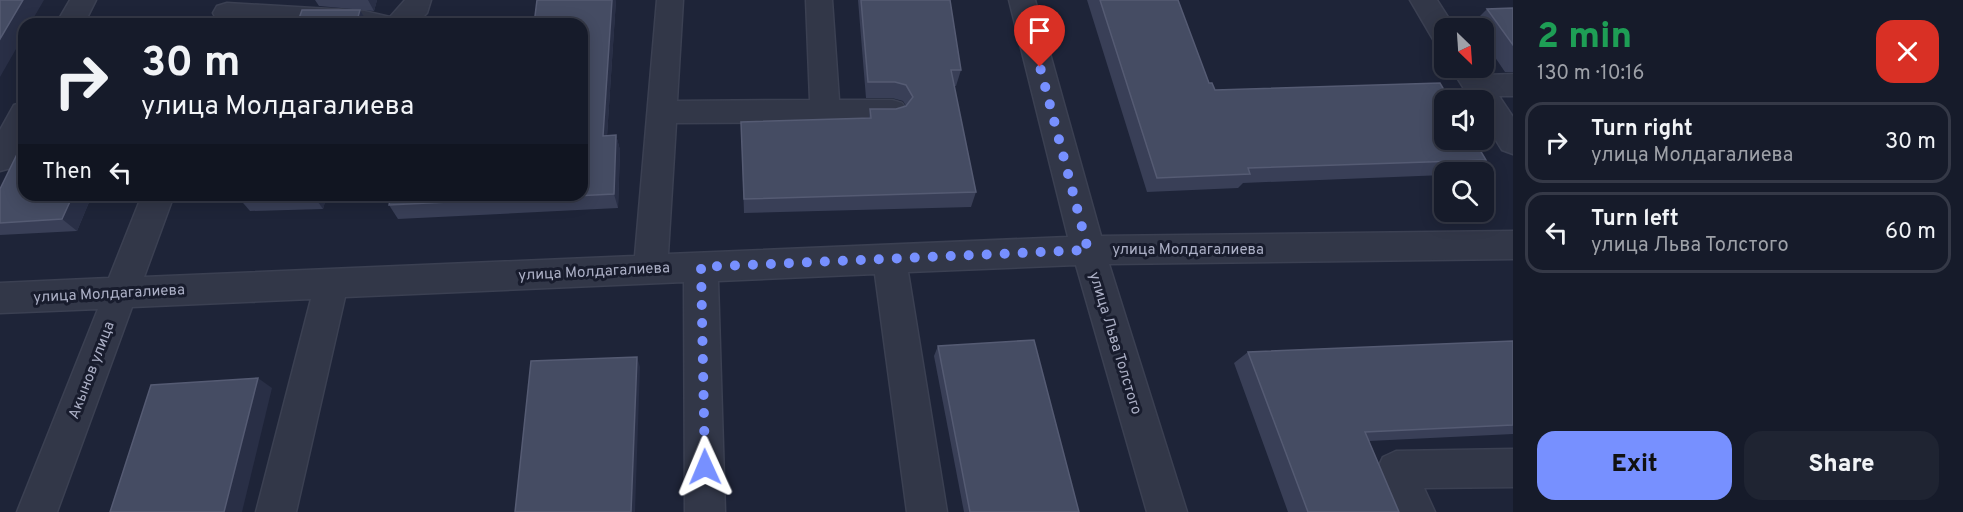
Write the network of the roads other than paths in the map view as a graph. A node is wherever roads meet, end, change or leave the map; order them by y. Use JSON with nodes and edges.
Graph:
{"nodes":[{"id":1,"x":82,"y":0,"type":"edge"},
{"id":2,"x":418,"y":0,"type":"edge"},
{"id":3,"x":670,"y":0,"type":"edge"},
{"id":4,"x":819,"y":0,"type":"edge"},
{"id":5,"x":1022,"y":0,"type":"edge"},
{"id":6,"x":1423,"y":0,"type":"edge"},
{"id":7,"x":227,"y":12,"type":"edge"},
{"id":8,"x":73,"y":18,"type":"edge"},
{"id":9,"x":318,"y":18,"type":"edge"},
{"id":10,"x":406,"y":18,"type":"edge"},
{"id":11,"x":1434,"y":18,"type":"edge"},
{"id":12,"x":1472,"y":78,"type":"edge"},
{"id":13,"x":1476,"y":78,"type":"edge"},
{"id":14,"x":1513,"y":85,"type":"edge"},
{"id":15,"x":892,"y":111,"type":"edge"},
{"id":16,"x":662,"y":112,"type":"junction"},
{"id":17,"x":825,"y":112,"type":"junction"},
{"id":18,"x":18,"y":124,"type":"edge"},
{"id":19,"x":1513,"y":142,"type":"edge"},
{"id":20,"x":0,"y":159,"type":"edge"},
{"id":21,"x":156,"y":201,"type":"edge"},
{"id":22,"x":1513,"y":245,"type":"edge"},
{"id":23,"x":1088,"y":250,"type":"junction"},
{"id":24,"x":889,"y":258,"type":"junction"},
{"id":25,"x":701,"y":267,"type":"junction"},
{"id":26,"x":650,"y":269,"type":"junction"},
{"id":27,"x":332,"y":283,"type":"junction"},
{"id":28,"x":120,"y":293,"type":"junction"},
{"id":29,"x":0,"y":298,"type":"edge"},
{"id":30,"x":1513,"y":468,"type":"edge"},
{"id":31,"x":37,"y":512,"type":"edge"},
{"id":32,"x":276,"y":512,"type":"edge"},
{"id":33,"x":705,"y":512,"type":"edge"},
{"id":34,"x":927,"y":512,"type":"edge"},
{"id":35,"x":1167,"y":512,"type":"edge"},
{"id":36,"x":1414,"y":512,"type":"edge"}],
"edges":[{"from":1,"to":8,"type":"street"},
{"from":2,"to":10,"type":"street"},
{"from":3,"to":16,"type":"street"},
{"from":4,"to":17,"type":"street"},
{"from":5,"to":23,"type":"street","name":"улица Льва Толстого"},
{"from":6,"to":11,"type":"street"},
{"from":7,"to":9,"type":"street"},
{"from":12,"to":19,"type":"street"},
{"from":13,"to":14,"type":"street"},
{"from":15,"to":17,"type":"street"},
{"from":16,"to":17,"type":"street"},
{"from":16,"to":26,"type":"street"},
{"from":18,"to":20,"type":"street"},
{"from":21,"to":28,"type":"street","name":"Акынов улица"},
{"from":22,"to":23,"type":"street","name":"улица Молдагалиева"},
{"from":23,"to":24,"type":"street","name":"улица Молдагалиева"},
{"from":23,"to":35,"type":"street","name":"улица Льва Толстого"},
{"from":24,"to":25,"type":"street","name":"улица Молдагалиева"},
{"from":24,"to":34,"type":"street"},
{"from":25,"to":26,"type":"street","name":"улица Молдагалиева"},
{"from":25,"to":33,"type":"street"},
{"from":26,"to":27,"type":"street","name":"улица Молдагалиева"},
{"from":27,"to":28,"type":"street","name":"улица Молдагалиева"},
{"from":27,"to":32,"type":"street"},
{"from":28,"to":29,"type":"street","name":"улица Молдагалиева"},
{"from":28,"to":31,"type":"street","name":"Акынов улица"},
{"from":30,"to":36,"type":"street"}]}
